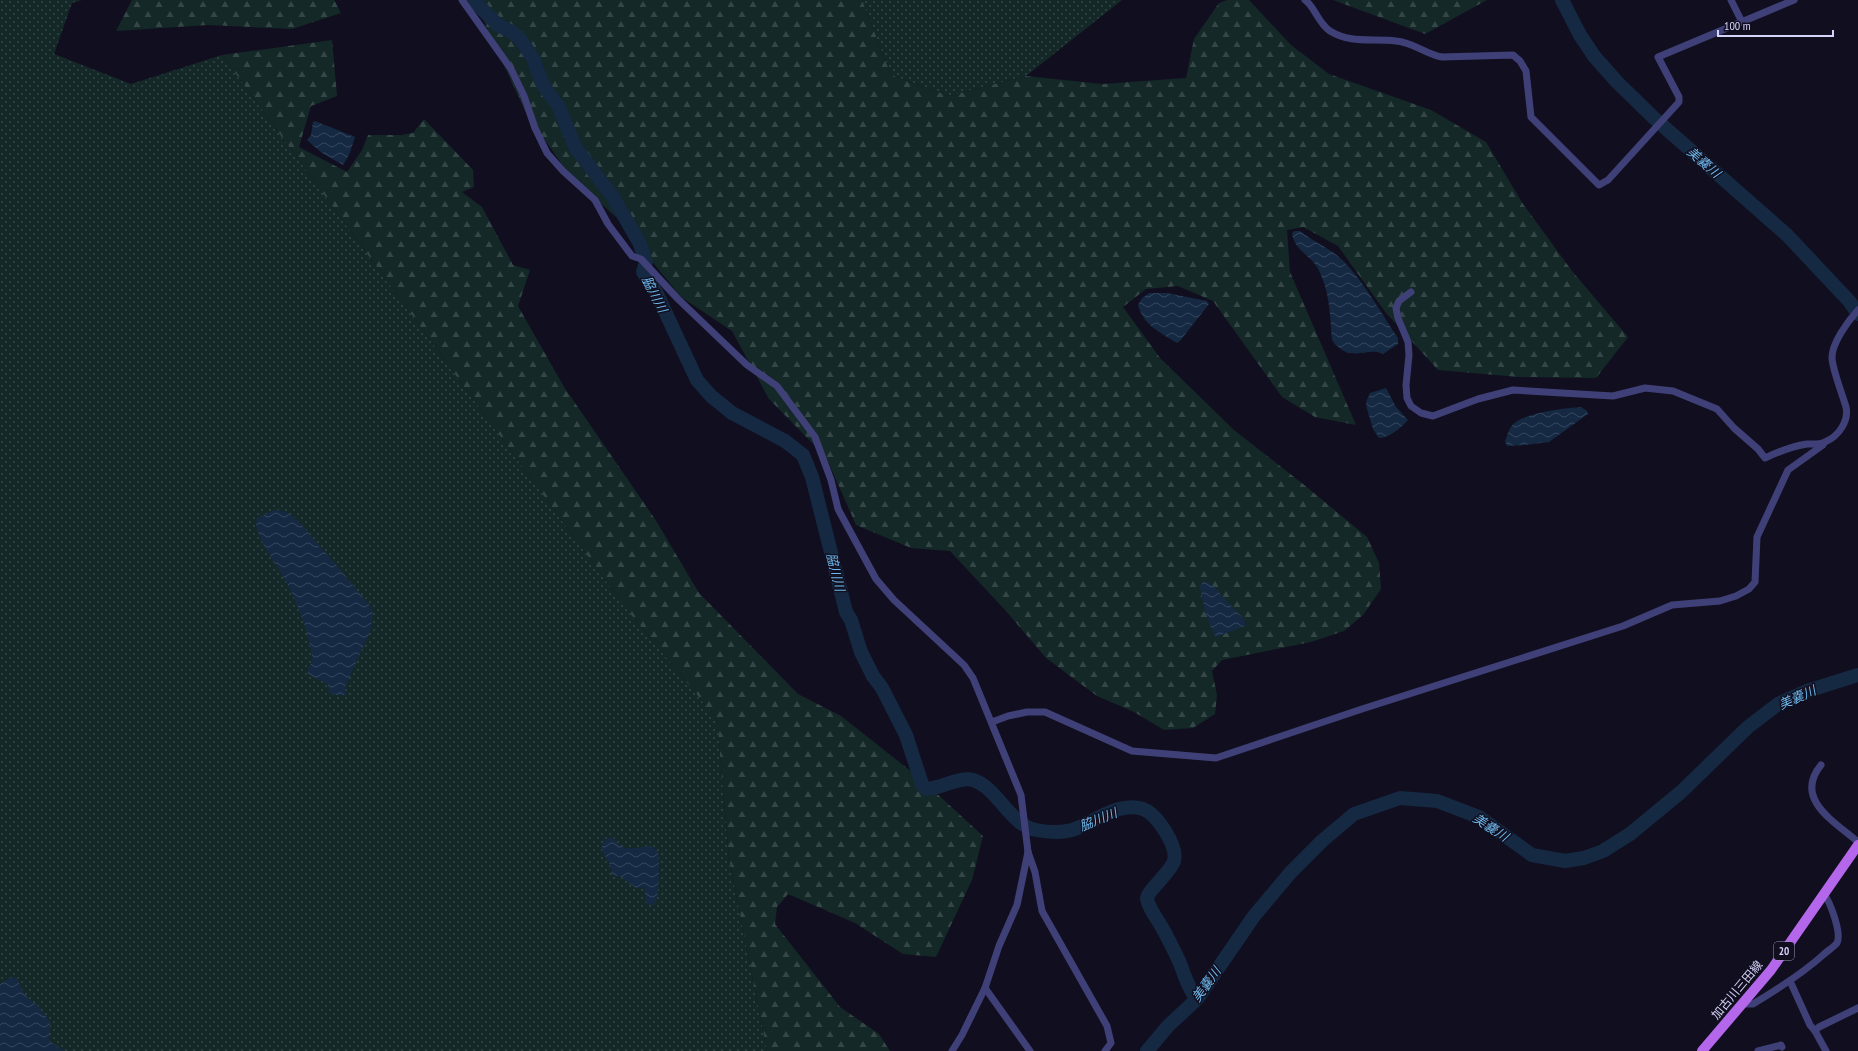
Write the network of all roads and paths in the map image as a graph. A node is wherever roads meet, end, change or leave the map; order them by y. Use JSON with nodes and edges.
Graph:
{"nodes":[{"id":1,"x":462,"y":0,"type":"edge"},
{"id":2,"x":1304,"y":0,"type":"edge"},
{"id":3,"x":1731,"y":0,"type":"edge"},
{"id":4,"x":1794,"y":0,"type":"edge"},
{"id":5,"x":1742,"y":22,"type":"junction"},
{"id":6,"x":1410,"y":292,"type":"dead end"},
{"id":7,"x":1858,"y":310,"type":"edge"},
{"id":8,"x":1823,"y":443,"type":"junction"},
{"id":9,"x":992,"y":722,"type":"junction"},
{"id":10,"x":1821,"y":765,"type":"dead end"},
{"id":11,"x":1858,"y":842,"type":"edge"},
{"id":12,"x":1858,"y":845,"type":"edge"},
{"id":13,"x":1028,"y":852,"type":"junction"},
{"id":14,"x":1824,"y":894,"type":"junction"},
{"id":15,"x":1790,"y":981,"type":"junction"},
{"id":16,"x":985,"y":988,"type":"junction"},
{"id":17,"x":1743,"y":1004,"type":"junction"},
{"id":18,"x":1858,"y":1008,"type":"edge"},
{"id":19,"x":1815,"y":1031,"type":"junction"},
{"id":20,"x":1782,"y":1047,"type":"dead end"},
{"id":21,"x":1707,"y":1049,"type":"edge"},
{"id":22,"x":952,"y":1051,"type":"edge"},
{"id":23,"x":1030,"y":1051,"type":"edge"},
{"id":24,"x":1105,"y":1051,"type":"edge"},
{"id":25,"x":1758,"y":1051,"type":"edge"},
{"id":26,"x":1826,"y":1051,"type":"edge"}],
"edges":[{"from":1,"to":9,"type":"street"},
{"from":2,"to":5,"type":"street"},
{"from":3,"to":5,"type":"street"},
{"from":4,"to":5,"type":"street"},
{"from":6,"to":8,"type":"street"},
{"from":7,"to":8,"type":"street"},
{"from":8,"to":9,"type":"street"},
{"from":9,"to":13,"type":"street"},
{"from":10,"to":11,"type":"street"},
{"from":12,"to":14,"type":"main road","name":"加古川三田線","number":"20"},
{"from":13,"to":16,"type":"street"},
{"from":13,"to":24,"type":"street"},
{"from":14,"to":15,"type":"street"},
{"from":14,"to":17,"type":"main road","name":"加古川三田線","number":"20"},
{"from":15,"to":17,"type":"street"},
{"from":15,"to":19,"type":"street"},
{"from":16,"to":22,"type":"street"},
{"from":16,"to":23,"type":"street"},
{"from":17,"to":21,"type":"main road","name":"加古川三田線","number":"20"},
{"from":18,"to":19,"type":"street"},
{"from":19,"to":26,"type":"street"},
{"from":20,"to":25,"type":"street"}]}
